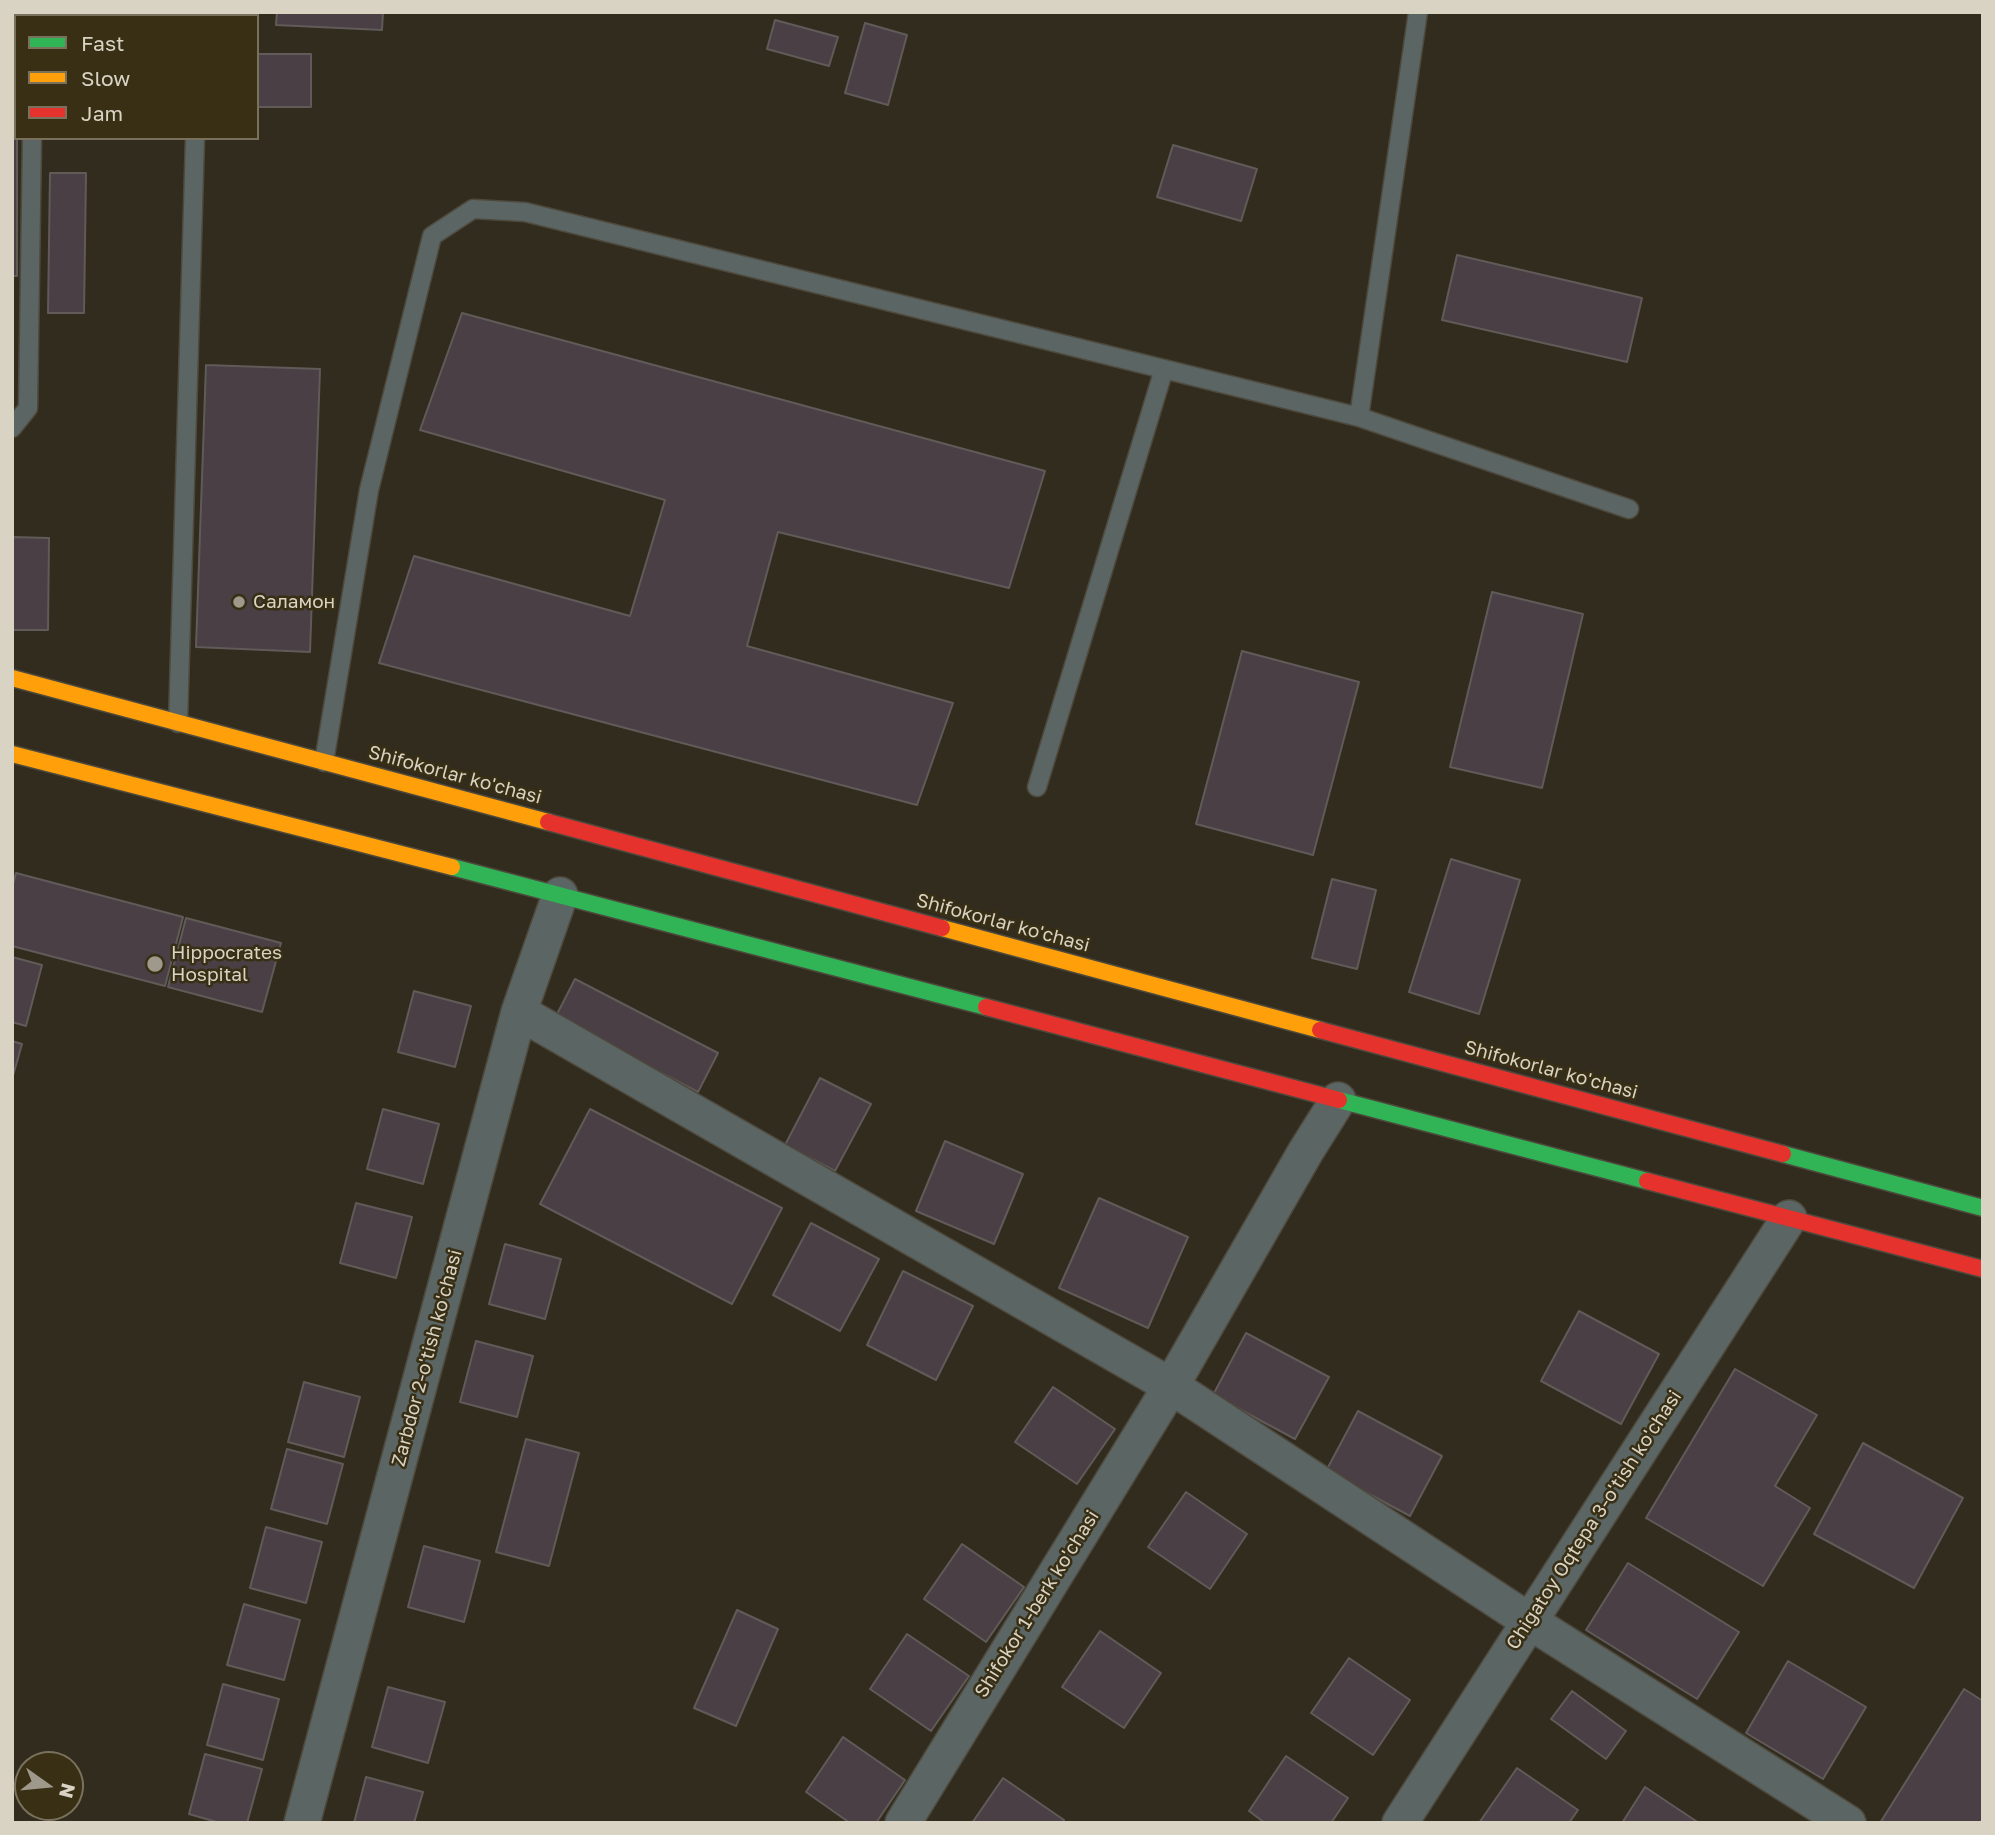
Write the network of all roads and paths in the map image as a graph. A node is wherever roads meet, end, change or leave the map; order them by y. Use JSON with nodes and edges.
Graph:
{"nodes":[{"id":1,"x":1418,"y":12,"type":"edge"},
{"id":2,"x":32,"y":140,"type":"edge"},
{"id":3,"x":195,"y":140,"type":"edge"},
{"id":4,"x":1164,"y":369,"type":"junction"},
{"id":5,"x":1359,"y":416,"type":"junction"},
{"id":6,"x":12,"y":428,"type":"edge"},
{"id":7,"x":1629,"y":509,"type":"dead end"},
{"id":8,"x":12,"y":678,"type":"edge"},
{"id":9,"x":178,"y":723,"type":"junction"},
{"id":10,"x":12,"y":754,"type":"edge"},
{"id":11,"x":324,"y":762,"type":"junction"},
{"id":12,"x":1037,"y":787,"type":"dead end"},
{"id":13,"x":560,"y":895,"type":"junction"},
{"id":14,"x":519,"y":1012,"type":"junction"},
{"id":15,"x":1338,"y":1100,"type":"junction"},
{"id":16,"x":1983,"y":1208,"type":"edge"},
{"id":17,"x":1788,"y":1218,"type":"junction"},
{"id":18,"x":1983,"y":1269,"type":"edge"},
{"id":19,"x":1171,"y":1386,"type":"junction"},
{"id":20,"x":1529,"y":1621,"type":"junction"},
{"id":21,"x":302,"y":1823,"type":"edge"},
{"id":22,"x":903,"y":1823,"type":"edge"},
{"id":23,"x":1400,"y":1823,"type":"edge"},
{"id":24,"x":1848,"y":1823,"type":"edge"}],
"edges":[{"from":1,"to":5,"type":"lane"},
{"from":2,"to":6,"type":"lane"},
{"from":3,"to":9,"type":"lane"},
{"from":4,"to":5,"type":"lane"},
{"from":4,"to":11,"type":"lane"},
{"from":4,"to":12,"type":"lane"},
{"from":5,"to":7,"type":"lane"},
{"from":8,"to":9,"type":"main road","name":"Shifokorlar ko'chasi"},
{"from":9,"to":11,"type":"main road","name":"Shifokorlar ko'chasi"},
{"from":10,"to":13,"type":"main road"},
{"from":11,"to":16,"type":"main road","name":"Shifokorlar ko'chasi"},
{"from":13,"to":14,"type":"street","name":"Zarbdor 2-o'tish ko'chasi"},
{"from":13,"to":15,"type":"main road"},
{"from":14,"to":19,"type":"street"},
{"from":14,"to":21,"type":"street","name":"Zarbdor 2-o'tish ko'chasi"},
{"from":15,"to":17,"type":"main road"},
{"from":15,"to":19,"type":"street","name":"Shifokor 1-berk ko'chasi"},
{"from":17,"to":18,"type":"main road"},
{"from":17,"to":20,"type":"street","name":"Chigatoy Oqtepa 3-o'tish ko'chasi"},
{"from":19,"to":20,"type":"street"},
{"from":19,"to":22,"type":"street","name":"Shifokor 1-berk ko'chasi"},
{"from":20,"to":23,"type":"street","name":"Chigatoy Oqtepa 3-o'tish ko'chasi"},
{"from":20,"to":24,"type":"street"}]}
